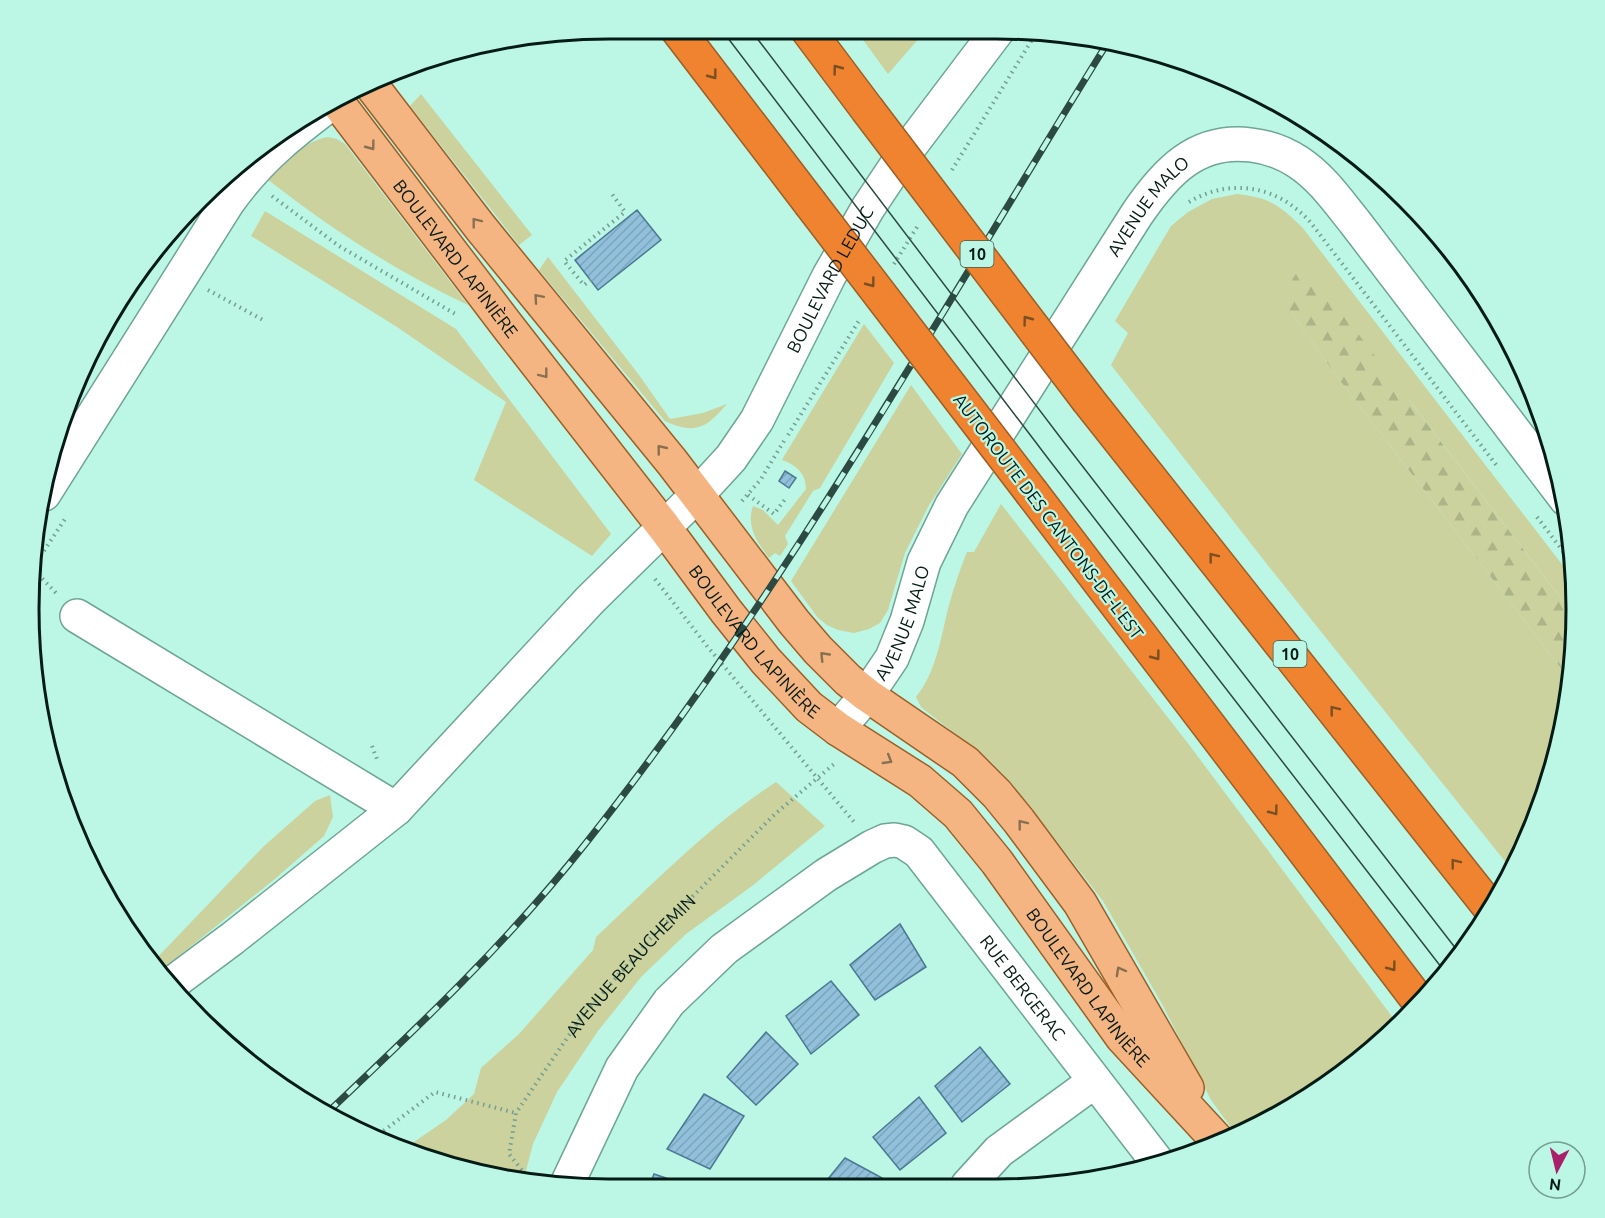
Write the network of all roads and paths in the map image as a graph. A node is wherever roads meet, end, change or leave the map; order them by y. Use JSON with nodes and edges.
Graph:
{"nodes":[{"id":1,"x":685,"y":39,"type":"edge"},
{"id":2,"x":814,"y":39,"type":"edge"},
{"id":3,"x":991,"y":39,"type":"edge"},
{"id":4,"x":375,"y":90,"type":"edge"},
{"id":5,"x":341,"y":106,"type":"edge"},
{"id":6,"x":280,"y":144,"type":"edge"},
{"id":7,"x":270,"y":194,"type":"dead end"},
{"id":8,"x":612,"y":194,"type":"dead end"},
{"id":9,"x":1186,"y":204,"type":"dead end"},
{"id":10,"x":591,"y":280,"type":"dead end"},
{"id":11,"x":461,"y":319,"type":"dead end"},
{"id":12,"x":1504,"y":474,"type":"dead end"},
{"id":13,"x":54,"y":477,"type":"edge"},
{"id":14,"x":1551,"y":479,"type":"edge"},
{"id":15,"x":697,"y":495,"type":"junction"},
{"id":16,"x":748,"y":495,"type":"dead end"},
{"id":17,"x":786,"y":498,"type":"dead end"},
{"id":18,"x":1532,"y":511,"type":"dead end"},
{"id":19,"x":664,"y":527,"type":"junction"},
{"id":20,"x":1563,"y":551,"type":"edge"},
{"id":21,"x":661,"y":587,"type":"dead end"},
{"id":22,"x":77,"y":616,"type":"dead end"},
{"id":23,"x":867,"y":695,"type":"junction"},
{"id":24,"x":838,"y":729,"type":"junction"},
{"id":25,"x":836,"y":763,"type":"dead end"},
{"id":26,"x":818,"y":778,"type":"junction"},
{"id":27,"x":396,"y":808,"type":"junction"},
{"id":28,"x":864,"y":836,"type":"junction"},
{"id":29,"x":1485,"y":902,"type":"edge"},
{"id":30,"x":176,"y":980,"type":"edge"},
{"id":31,"x":1415,"y":996,"type":"edge"},
{"id":32,"x":1095,"y":1081,"type":"junction"},
{"id":33,"x":516,"y":1113,"type":"junction"},
{"id":34,"x":382,"y":1132,"type":"edge"},
{"id":35,"x":1213,"y":1136,"type":"edge"},
{"id":36,"x":1215,"y":1136,"type":"edge"},
{"id":37,"x":1154,"y":1157,"type":"edge"},
{"id":38,"x":524,"y":1172,"type":"edge"},
{"id":39,"x":570,"y":1178,"type":"edge"},
{"id":40,"x":973,"y":1179,"type":"edge"}],
"edges":[{"from":1,"to":31,"type":"highway","name":"AUTOROUTE DES CANTONS-DE-L'EST","one_way":true,"bridge":true},
{"from":29,"to":2,"type":"highway","number":"10","one_way":true,"bridge":true},
{"from":3,"to":15,"type":"street","name":"BOULEVARD LEDUC"},
{"from":15,"to":4,"type":"main road","name":"BOULEVARD LAPINIÈRE","one_way":true},
{"from":5,"to":19,"type":"main road","name":"BOULEVARD LAPINIÈRE","one_way":true},
{"from":6,"to":13,"type":"street"},
{"from":7,"to":11,"type":"path","name":"BOULEVARD LAPINIÈRE"},
{"from":8,"to":10,"type":"path"},
{"from":9,"to":12,"type":"path","name":"AVENUE MALO"},
{"from":14,"to":23,"type":"street","name":"AVENUE MALO"},
{"from":15,"to":19,"type":"street","name":"BOULEVARD LEDUC"},
{"from":23,"to":15,"type":"main road","name":"BOULEVARD LAPINIÈRE","one_way":true},
{"from":16,"to":17,"type":"path"},
{"from":18,"to":20,"type":"path"},
{"from":19,"to":24,"type":"main road","name":"BOULEVARD LAPINIÈRE"},
{"from":19,"to":27,"type":"street","name":"BOULEVARD LEDUC"},
{"from":21,"to":26,"type":"path"},
{"from":22,"to":27,"type":"street"},
{"from":23,"to":24,"type":"street","name":"AVENUE MALO"},
{"from":36,"to":23,"type":"main road","name":"BOULEVARD LAPINIÈRE","one_way":true},
{"from":24,"to":35,"type":"main road","name":"BOULEVARD LAPINIÈRE","one_way":true},
{"from":25,"to":26,"type":"path"},
{"from":26,"to":28,"type":"path"},
{"from":26,"to":33,"type":"path","name":"AVENUE BEAUCHEMIN"},
{"from":27,"to":30,"type":"street","name":"BOULEVARD LEDUC"},
{"from":28,"to":32,"type":"street","name":"RUE BERGERAC"},
{"from":28,"to":39,"type":"street"},
{"from":32,"to":37,"type":"street","name":"RUE BERGERAC"},
{"from":32,"to":40,"type":"street"},
{"from":33,"to":34,"type":"path"},
{"from":33,"to":38,"type":"path","name":"AVENUE BEAUCHEMIN"}]}
